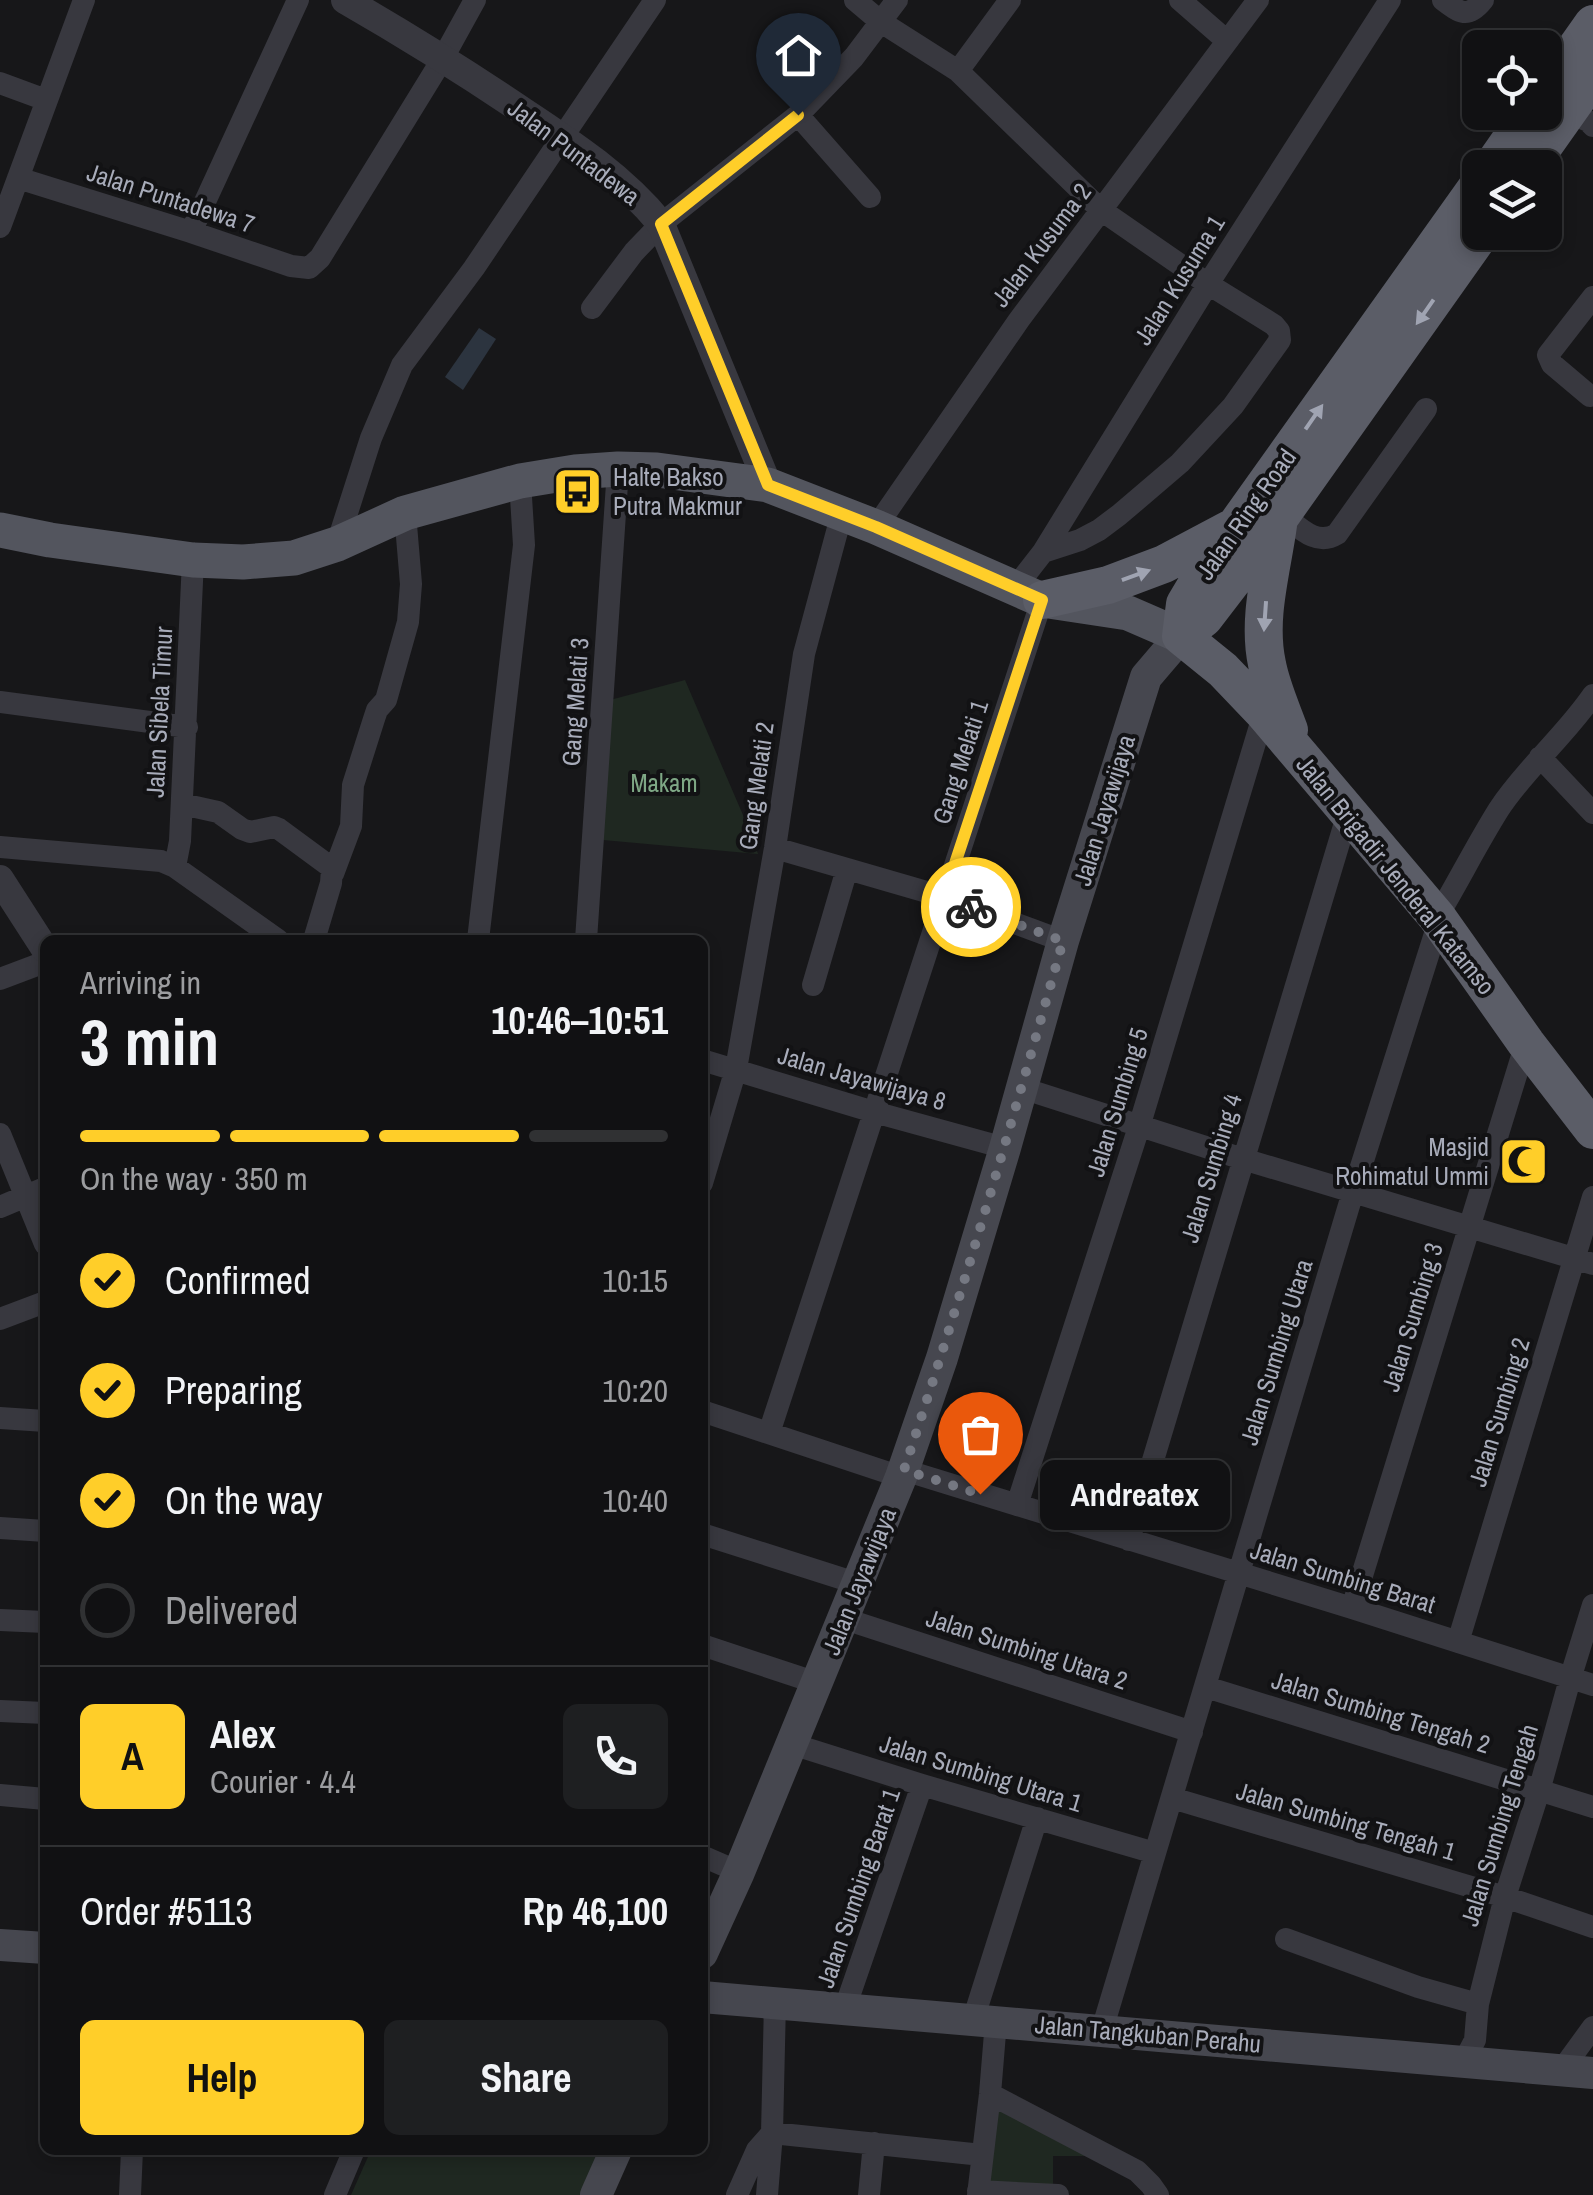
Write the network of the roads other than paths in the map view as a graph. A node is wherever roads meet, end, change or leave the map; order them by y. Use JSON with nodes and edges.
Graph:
{"nodes":[{"id":1,"x":84,"y":0,"type":"edge"},
{"id":2,"x":298,"y":0,"type":"edge"},
{"id":3,"x":345,"y":0,"type":"edge"},
{"id":4,"x":475,"y":0,"type":"edge"},
{"id":5,"x":656,"y":0,"type":"edge"},
{"id":6,"x":855,"y":0,"type":"edge"},
{"id":7,"x":897,"y":0,"type":"edge"},
{"id":8,"x":1010,"y":0,"type":"edge"},
{"id":9,"x":1180,"y":0,"type":"edge"},
{"id":10,"x":1258,"y":0,"type":"edge"},
{"id":11,"x":1390,"y":0,"type":"edge"},
{"id":12,"x":1442,"y":0,"type":"edge"},
{"id":13,"x":1483,"y":0,"type":"edge"},
{"id":14,"x":881,"y":22,"type":"junction"},
{"id":15,"x":1593,"y":24,"type":"edge"},
{"id":16,"x":1227,"y":41,"type":"junction"},
{"id":17,"x":443,"y":58,"type":"junction"},
{"id":18,"x":958,"y":71,"type":"junction"},
{"id":19,"x":1593,"y":76,"type":"edge"},
{"id":20,"x":0,"y":83,"type":"edge"},
{"id":21,"x":46,"y":100,"type":"junction"},
{"id":22,"x":1562,"y":103,"type":"edge"},
{"id":23,"x":1562,"y":108,"type":"edge"},
{"id":24,"x":798,"y":115,"type":"junction"},
{"id":25,"x":1536,"y":130,"type":"edge"},
{"id":26,"x":564,"y":138,"type":"junction"},
{"id":27,"x":1512,"y":150,"type":"edge"},
{"id":28,"x":18,"y":178,"type":"junction"},
{"id":29,"x":870,"y":198,"type":"dead end"},
{"id":30,"x":1462,"y":208,"type":"edge"},
{"id":31,"x":1101,"y":210,"type":"junction"},
{"id":32,"x":661,"y":224,"type":"junction"},
{"id":33,"x":0,"y":227,"type":"edge"},
{"id":34,"x":192,"y":232,"type":"junction"},
{"id":35,"x":1469,"y":250,"type":"edge"},
{"id":36,"x":1208,"y":284,"type":"junction"},
{"id":37,"x":1593,"y":297,"type":"edge"},
{"id":38,"x":592,"y":308,"type":"dead end"},
{"id":39,"x":1590,"y":396,"type":"dead end"},
{"id":40,"x":1426,"y":410,"type":"dead end"},
{"id":41,"x":618,"y":469,"type":"junction"},
{"id":42,"x":520,"y":481,"type":"junction"},
{"id":43,"x":768,"y":485,"type":"junction"},
{"id":44,"x":842,"y":513,"type":"junction"},
{"id":45,"x":404,"y":514,"type":"junction"},
{"id":46,"x":1280,"y":517,"type":"junction"},
{"id":47,"x":1237,"y":525,"type":"junction"},
{"id":48,"x":876,"y":527,"type":"junction"},
{"id":49,"x":0,"y":530,"type":"edge"},
{"id":50,"x":337,"y":544,"type":"junction"},
{"id":51,"x":1043,"y":552,"type":"junction"},
{"id":52,"x":193,"y":560,"type":"junction"},
{"id":53,"x":1028,"y":594,"type":"junction"},
{"id":54,"x":1181,"y":636,"type":"junction"},
{"id":55,"x":1593,"y":695,"type":"edge"},
{"id":56,"x":0,"y":702,"type":"edge"},
{"id":57,"x":1264,"y":712,"type":"junction"},
{"id":58,"x":187,"y":726,"type":"junction"},
{"id":59,"x":1298,"y":751,"type":"junction"},
{"id":60,"x":1540,"y":757,"type":"junction"},
{"id":61,"x":182,"y":804,"type":"junction"},
{"id":62,"x":1593,"y":813,"type":"edge"},
{"id":63,"x":1348,"y":814,"type":"junction"},
{"id":64,"x":0,"y":847,"type":"edge"},
{"id":65,"x":775,"y":848,"type":"junction"},
{"id":66,"x":174,"y":867,"type":"junction"},
{"id":67,"x":847,"y":869,"type":"junction"},
{"id":68,"x":333,"y":874,"type":"junction"},
{"id":69,"x":0,"y":879,"type":"edge"},
{"id":70,"x":944,"y":897,"type":"junction"},
{"id":71,"x":1438,"y":919,"type":"junction"},
{"id":72,"x":271,"y":935,"type":"edge"},
{"id":73,"x":315,"y":935,"type":"edge"},
{"id":74,"x":479,"y":935,"type":"edge"},
{"id":75,"x":586,"y":935,"type":"edge"},
{"id":76,"x":40,"y":940,"type":"edge"},
{"id":77,"x":1063,"y":941,"type":"junction"},
{"id":78,"x":40,"y":964,"type":"edge"},
{"id":79,"x":0,"y":979,"type":"edge"},
{"id":80,"x":813,"y":985,"type":"dead end"},
{"id":81,"x":1526,"y":1043,"type":"junction"},
{"id":82,"x":708,"y":1062,"type":"edge"},
{"id":83,"x":736,"y":1070,"type":"junction"},
{"id":84,"x":1022,"y":1088,"type":"junction"},
{"id":85,"x":874,"y":1112,"type":"junction"},
{"id":86,"x":1139,"y":1127,"type":"junction"},
{"id":87,"x":1593,"y":1130,"type":"edge"},
{"id":88,"x":0,"y":1134,"type":"edge"},
{"id":89,"x":1006,"y":1148,"type":"junction"},
{"id":90,"x":1243,"y":1159,"type":"junction"},
{"id":91,"x":708,"y":1163,"type":"edge"},
{"id":92,"x":34,"y":1192,"type":"edge"},
{"id":93,"x":1353,"y":1192,"type":"junction"},
{"id":94,"x":1593,"y":1197,"type":"edge"},
{"id":95,"x":0,"y":1207,"type":"edge"},
{"id":96,"x":40,"y":1220,"type":"edge"},
{"id":97,"x":1468,"y":1227,"type":"junction"},
{"id":98,"x":1584,"y":1260,"type":"edge"},
{"id":99,"x":40,"y":1304,"type":"edge"},
{"id":100,"x":0,"y":1319,"type":"edge"},
{"id":101,"x":708,"y":1413,"type":"edge"},
{"id":102,"x":0,"y":1418,"type":"edge"},
{"id":103,"x":40,"y":1421,"type":"edge"},
{"id":104,"x":770,"y":1433,"type":"junction"},
{"id":105,"x":902,"y":1474,"type":"junction"},
{"id":106,"x":1017,"y":1505,"type":"junction"},
{"id":107,"x":0,"y":1528,"type":"edge"},
{"id":108,"x":40,"y":1531,"type":"edge"},
{"id":109,"x":708,"y":1536,"type":"edge"},
{"id":110,"x":1129,"y":1540,"type":"junction"},
{"id":111,"x":1239,"y":1574,"type":"junction"},
{"id":112,"x":859,"y":1584,"type":"junction"},
{"id":113,"x":1593,"y":1605,"type":"edge"},
{"id":114,"x":1352,"y":1608,"type":"junction"},
{"id":115,"x":845,"y":1619,"type":"junction"},
{"id":116,"x":0,"y":1620,"type":"edge"},
{"id":117,"x":40,"y":1622,"type":"edge"},
{"id":118,"x":1458,"y":1642,"type":"junction"},
{"id":119,"x":708,"y":1648,"type":"edge"},
{"id":120,"x":1570,"y":1679,"type":"junction"},
{"id":121,"x":817,"y":1683,"type":"junction"},
{"id":122,"x":1593,"y":1685,"type":"edge"},
{"id":123,"x":1206,"y":1686,"type":"junction"},
{"id":124,"x":0,"y":1711,"type":"edge"},
{"id":125,"x":40,"y":1713,"type":"edge"},
{"id":126,"x":1192,"y":1732,"type":"junction"},
{"id":127,"x":792,"y":1744,"type":"junction"},
{"id":128,"x":922,"y":1785,"type":"junction"},
{"id":129,"x":1540,"y":1791,"type":"junction"},
{"id":130,"x":0,"y":1796,"type":"edge"},
{"id":131,"x":40,"y":1798,"type":"edge"},
{"id":132,"x":1172,"y":1798,"type":"junction"},
{"id":133,"x":1593,"y":1807,"type":"edge"},
{"id":134,"x":1037,"y":1818,"type":"junction"},
{"id":135,"x":1155,"y":1853,"type":"junction"},
{"id":136,"x":708,"y":1859,"type":"edge"},
{"id":137,"x":739,"y":1872,"type":"junction"},
{"id":138,"x":1505,"y":1897,"type":"junction"},
{"id":139,"x":1593,"y":1927,"type":"edge"},
{"id":140,"x":1286,"y":1939,"type":"dead end"},
{"id":141,"x":708,"y":1941,"type":"edge"},
{"id":142,"x":0,"y":1945,"type":"edge"},
{"id":143,"x":40,"y":1948,"type":"edge"},
{"id":144,"x":708,"y":1997,"type":"edge"},
{"id":145,"x":775,"y":2002,"type":"junction"},
{"id":146,"x":1478,"y":2004,"type":"junction"},
{"id":147,"x":844,"y":2008,"type":"junction"},
{"id":148,"x":985,"y":2020,"type":"junction"},
{"id":149,"x":1593,"y":2026,"type":"edge"},
{"id":150,"x":1102,"y":2030,"type":"junction"},
{"id":151,"x":1464,"y":2061,"type":"junction"},
{"id":152,"x":1577,"y":2072,"type":"edge"},
{"id":153,"x":990,"y":2094,"type":"junction"},
{"id":154,"x":772,"y":2133,"type":"junction"},
{"id":155,"x":874,"y":2143,"type":"junction"},
{"id":156,"x":132,"y":2155,"type":"edge"},
{"id":157,"x":352,"y":2155,"type":"edge"},
{"id":158,"x":614,"y":2155,"type":"edge"},
{"id":159,"x":982,"y":2155,"type":"junction"},
{"id":160,"x":978,"y":2193,"type":"edge"},
{"id":161,"x":130,"y":2195,"type":"edge"},
{"id":162,"x":336,"y":2195,"type":"edge"},
{"id":163,"x":596,"y":2195,"type":"edge"},
{"id":164,"x":737,"y":2195,"type":"edge"},
{"id":165,"x":766,"y":2195,"type":"edge"},
{"id":166,"x":869,"y":2195,"type":"edge"},
{"id":167,"x":1058,"y":2195,"type":"edge"},
{"id":168,"x":1158,"y":2195,"type":"edge"}],
"edges":[{"from":1,"to":21,"type":"street"},
{"from":2,"to":34,"type":"street"},
{"from":3,"to":17,"type":"street","name":"Jalan Puntadewa"},
{"from":4,"to":17,"type":"street"},
{"from":5,"to":26,"type":"street"},
{"from":6,"to":14,"type":"street"},
{"from":7,"to":14,"type":"street"},
{"from":8,"to":18,"type":"street"},
{"from":9,"to":16,"type":"street"},
{"from":10,"to":16,"type":"street","name":"Jalan Kusuma 2"},
{"from":11,"to":36,"type":"street","name":"Jalan Kusuma 1"},
{"from":12,"to":13,"type":"street"},
{"from":14,"to":18,"type":"street"},
{"from":14,"to":24,"type":"street"},
{"from":15,"to":22,"type":"highway"},
{"from":16,"to":31,"type":"street","name":"Jalan Kusuma 2"},
{"from":17,"to":26,"type":"street","name":"Jalan Puntadewa"},
{"from":17,"to":34,"type":"street","name":"Jalan Puntadewa 7"},
{"from":18,"to":31,"type":"street"},
{"from":19,"to":23,"type":"highway"},
{"from":20,"to":21,"type":"street"},
{"from":21,"to":28,"type":"street"},
{"from":24,"to":29,"type":"street"},
{"from":24,"to":32,"type":"street"},
{"from":25,"to":27,"type":"highway"},
{"from":26,"to":32,"type":"street","name":"Jalan Puntadewa"},
{"from":26,"to":50,"type":"street"},
{"from":28,"to":33,"type":"street"},
{"from":28,"to":34,"type":"street","name":"Jalan Puntadewa 7"},
{"from":47,"to":30,"type":"highway","name":"Jalan Ring Road","one_way":true},
{"from":31,"to":36,"type":"street"},
{"from":31,"to":48,"type":"street","name":"Jalan Kusuma 2"},
{"from":32,"to":38,"type":"street"},
{"from":32,"to":43,"type":"street","name":"Jalan Puntadewa"},
{"from":35,"to":46,"type":"highway","name":"Jalan Ring Road","one_way":true},
{"from":36,"to":51,"type":"street","name":"Jalan Kusuma 1"},
{"from":36,"to":51,"type":"street"},
{"from":37,"to":39,"type":"street"},
{"from":40,"to":46,"type":"street"},
{"from":41,"to":42,"type":"main road"},
{"from":41,"to":43,"type":"main road"},
{"from":41,"to":75,"type":"street","name":"Gang Melati 3"},
{"from":42,"to":45,"type":"main road"},
{"from":42,"to":74,"type":"street"},
{"from":43,"to":44,"type":"main road"},
{"from":44,"to":48,"type":"main road"},
{"from":44,"to":65,"type":"street","name":"Gang Melati 2"},
{"from":45,"to":50,"type":"main road"},
{"from":45,"to":68,"type":"street"},
{"from":46,"to":54,"type":"highway","name":"Jalan Ring Road"},
{"from":46,"to":59,"type":"highway","one_way":true},
{"from":53,"to":47,"type":"highway","one_way":true},
{"from":47,"to":54,"type":"highway","name":"Jalan Ring Road"},
{"from":48,"to":53,"type":"main road"},
{"from":49,"to":52,"type":"main road"},
{"from":50,"to":52,"type":"main road"},
{"from":51,"to":53,"type":"street","name":"Jalan Kusuma 1"},
{"from":52,"to":58,"type":"street","name":"Jalan Sibela Timur"},
{"from":53,"to":54,"type":"main road"},
{"from":53,"to":70,"type":"street","name":"Gang Melati 1"},
{"from":54,"to":57,"type":"highway","name":"Jalan Brigadir Jenderal Katamso"},
{"from":54,"to":77,"type":"main road","name":"Jalan Jayawijaya"},
{"from":55,"to":60,"type":"street","name":"Jalan Sumbing Utara"},
{"from":56,"to":58,"type":"street"},
{"from":57,"to":59,"type":"highway","name":"Jalan Brigadir Jenderal Katamso"},
{"from":57,"to":86,"type":"street","name":"Jalan Sumbing 5"},
{"from":58,"to":61,"type":"street","name":"Jalan Sibela Timur"},
{"from":59,"to":63,"type":"highway","name":"Jalan Brigadir Jenderal Katamso"},
{"from":60,"to":62,"type":"street"},
{"from":60,"to":71,"type":"street","name":"Jalan Sumbing Utara"},
{"from":61,"to":66,"type":"street","name":"Jalan Sibela Timur"},
{"from":61,"to":68,"type":"street"},
{"from":63,"to":71,"type":"highway","name":"Jalan Brigadir Jenderal Katamso"},
{"from":63,"to":90,"type":"street","name":"Jalan Sumbing 4"},
{"from":64,"to":66,"type":"street"},
{"from":65,"to":67,"type":"street"},
{"from":65,"to":83,"type":"street","name":"Gang Melati 2"},
{"from":66,"to":72,"type":"street"},
{"from":67,"to":70,"type":"street"},
{"from":67,"to":80,"type":"street"},
{"from":68,"to":73,"type":"street"},
{"from":69,"to":76,"type":"street"},
{"from":70,"to":77,"type":"street"},
{"from":70,"to":85,"type":"street","name":"Gang Melati 1"},
{"from":71,"to":81,"type":"highway","name":"Jalan Brigadir Jenderal Katamso"},
{"from":71,"to":93,"type":"street","name":"Jalan Sumbing Utara"},
{"from":77,"to":84,"type":"main road","name":"Jalan Jayawijaya"},
{"from":78,"to":79,"type":"street"},
{"from":81,"to":87,"type":"highway","name":"Jalan Brigadir Jenderal Katamso"},
{"from":81,"to":97,"type":"street","name":"Jalan Sumbing 3"},
{"from":82,"to":83,"type":"street","name":"Jalan Jayawijaya 8"},
{"from":83,"to":85,"type":"street","name":"Jalan Jayawijaya 8"},
{"from":83,"to":91,"type":"street","name":"Gang Melati 2"},
{"from":84,"to":86,"type":"street"},
{"from":84,"to":89,"type":"main road","name":"Jalan Jayawijaya"},
{"from":85,"to":89,"type":"street","name":"Jalan Jayawijaya 8"},
{"from":85,"to":104,"type":"street","name":"Gang Melati 1"},
{"from":86,"to":90,"type":"street"},
{"from":86,"to":106,"type":"street","name":"Jalan Sumbing 5"},
{"from":88,"to":92,"type":"street"},
{"from":89,"to":105,"type":"main road","name":"Jalan Jayawijaya"},
{"from":90,"to":93,"type":"street"},
{"from":90,"to":110,"type":"street","name":"Jalan Sumbing 4"},
{"from":92,"to":95,"type":"street"},
{"from":92,"to":96,"type":"street"},
{"from":93,"to":97,"type":"street"},
{"from":93,"to":111,"type":"street","name":"Jalan Sumbing Utara"},
{"from":94,"to":98,"type":"street","name":"Jalan Sumbing 2"},
{"from":97,"to":98,"type":"street"},
{"from":97,"to":114,"type":"street","name":"Jalan Sumbing 3"},
{"from":98,"to":118,"type":"street","name":"Jalan Sumbing 2"},
{"from":99,"to":100,"type":"street"},
{"from":101,"to":104,"type":"street","name":"Jalan Sumbing Barat"},
{"from":102,"to":103,"type":"street"},
{"from":104,"to":105,"type":"street","name":"Jalan Sumbing Barat"},
{"from":105,"to":106,"type":"street","name":"Jalan Sumbing Barat"},
{"from":105,"to":112,"type":"main road","name":"Jalan Jayawijaya"},
{"from":106,"to":110,"type":"street","name":"Jalan Sumbing Barat"},
{"from":107,"to":108,"type":"street"},
{"from":109,"to":112,"type":"street"},
{"from":110,"to":111,"type":"street","name":"Jalan Sumbing Barat"},
{"from":111,"to":114,"type":"street","name":"Jalan Sumbing Barat"},
{"from":111,"to":123,"type":"street","name":"Jalan Sumbing Utara"},
{"from":112,"to":115,"type":"main road","name":"Jalan Jayawijaya"},
{"from":113,"to":120,"type":"street","name":"Jalan Sumbing Tengah"},
{"from":114,"to":118,"type":"street","name":"Jalan Sumbing Barat"},
{"from":115,"to":121,"type":"main road","name":"Jalan Jayawijaya"},
{"from":115,"to":126,"type":"street","name":"Jalan Sumbing Utara 2"},
{"from":116,"to":117,"type":"street"},
{"from":118,"to":120,"type":"street","name":"Jalan Sumbing Barat"},
{"from":119,"to":121,"type":"street"},
{"from":120,"to":122,"type":"street","name":"Jalan Sumbing Barat"},
{"from":120,"to":129,"type":"street","name":"Jalan Sumbing Tengah"},
{"from":121,"to":127,"type":"main road","name":"Jalan Jayawijaya"},
{"from":123,"to":126,"type":"street","name":"Jalan Sumbing Utara"},
{"from":123,"to":129,"type":"street","name":"Jalan Sumbing Tengah 2"},
{"from":124,"to":125,"type":"street"},
{"from":126,"to":132,"type":"street","name":"Jalan Sumbing Utara"},
{"from":127,"to":128,"type":"street","name":"Jalan Sumbing Utara 1"},
{"from":127,"to":137,"type":"main road","name":"Jalan Jayawijaya"},
{"from":128,"to":134,"type":"street","name":"Jalan Sumbing Utara 1"},
{"from":128,"to":147,"type":"street","name":"Jalan Sumbing Barat 1"},
{"from":129,"to":133,"type":"street","name":"Jalan Sumbing Tengah 2"},
{"from":129,"to":138,"type":"street","name":"Jalan Sumbing Tengah"},
{"from":130,"to":131,"type":"street"},
{"from":132,"to":135,"type":"street","name":"Jalan Sumbing Utara"},
{"from":132,"to":138,"type":"street","name":"Jalan Sumbing Tengah 1"},
{"from":134,"to":135,"type":"street","name":"Jalan Sumbing Utara 1"},
{"from":134,"to":148,"type":"street"},
{"from":135,"to":150,"type":"street","name":"Jalan Sumbing Utara"},
{"from":136,"to":137,"type":"street"},
{"from":137,"to":141,"type":"main road","name":"Jalan Jayawijaya"},
{"from":138,"to":139,"type":"street","name":"Jalan Sumbing Tengah 1"},
{"from":138,"to":146,"type":"street","name":"Jalan Sumbing Tengah"},
{"from":140,"to":146,"type":"street"},
{"from":142,"to":143,"type":"main road"},
{"from":144,"to":145,"type":"main road","name":"Jalan Tangkuban Perahu"},
{"from":145,"to":147,"type":"main road","name":"Jalan Tangkuban Perahu"},
{"from":145,"to":154,"type":"street"},
{"from":146,"to":151,"type":"street","name":"Jalan Sumbing Tengah"},
{"from":147,"to":148,"type":"main road","name":"Jalan Tangkuban Perahu"},
{"from":148,"to":150,"type":"main road","name":"Jalan Tangkuban Perahu"},
{"from":148,"to":153,"type":"street"},
{"from":149,"to":152,"type":"street"},
{"from":150,"to":151,"type":"main road","name":"Jalan Tangkuban Perahu"},
{"from":151,"to":152,"type":"main road","name":"Jalan Tangkuban Perahu"},
{"from":153,"to":159,"type":"street"},
{"from":153,"to":168,"type":"street"},
{"from":154,"to":155,"type":"street"},
{"from":154,"to":164,"type":"street"},
{"from":154,"to":165,"type":"street"},
{"from":155,"to":159,"type":"street"},
{"from":155,"to":166,"type":"street"},
{"from":156,"to":161,"type":"street"},
{"from":157,"to":162,"type":"street"},
{"from":158,"to":163,"type":"main road"},
{"from":159,"to":160,"type":"street"},
{"from":160,"to":167,"type":"street"}]}
